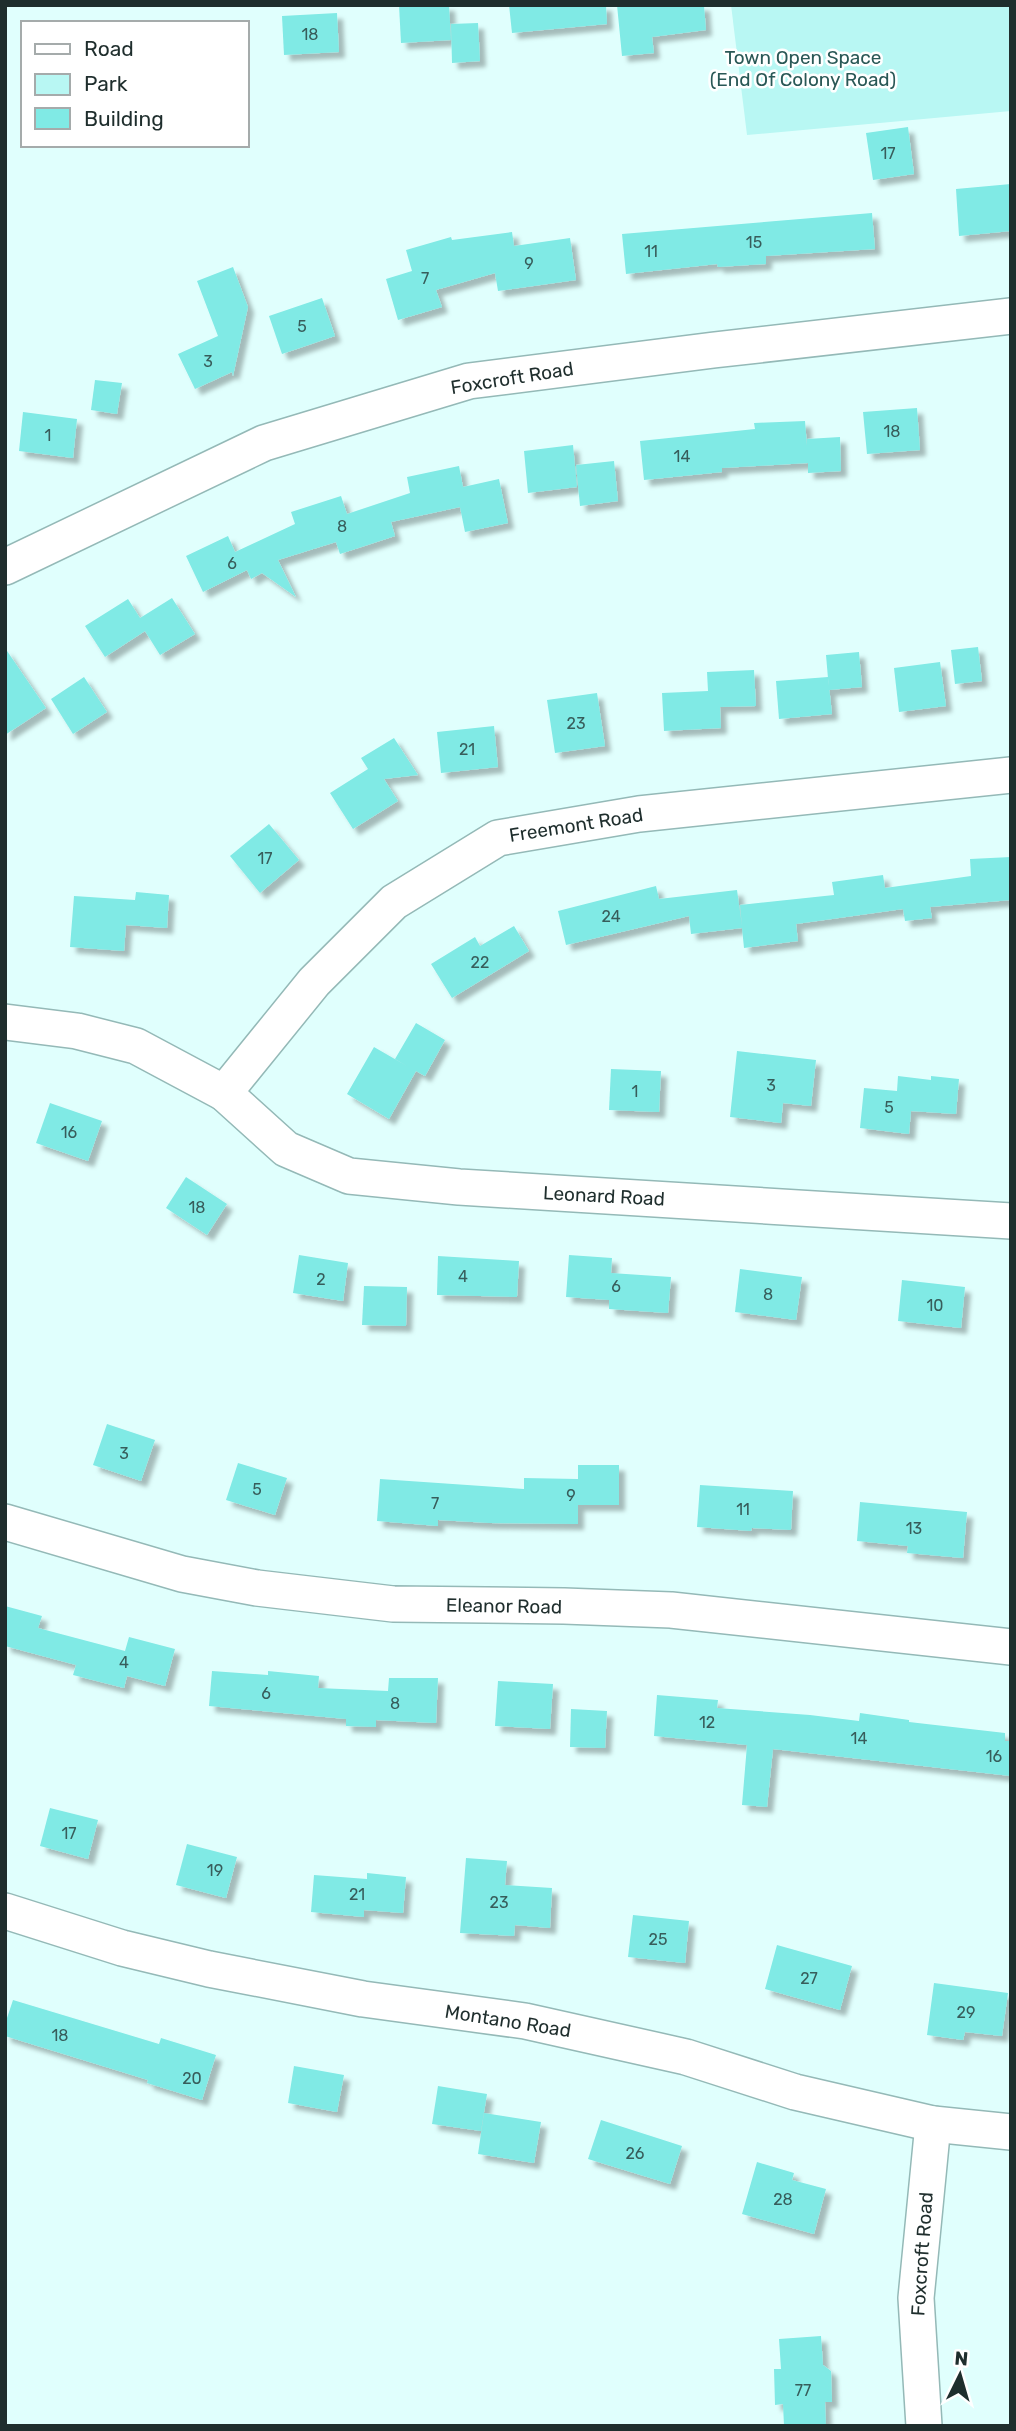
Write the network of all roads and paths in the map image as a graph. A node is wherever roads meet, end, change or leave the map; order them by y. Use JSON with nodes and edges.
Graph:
{"nodes":[{"id":1,"x":1011,"y":316,"type":"edge"},
{"id":2,"x":5,"y":567,"type":"edge"},
{"id":3,"x":1011,"y":775,"type":"edge"},
{"id":4,"x":5,"y":1021,"type":"edge"},
{"id":5,"x":224,"y":1093,"type":"junction"},
{"id":6,"x":1011,"y":1221,"type":"edge"},
{"id":7,"x":5,"y":1522,"type":"edge"},
{"id":8,"x":1011,"y":1647,"type":"edge"},
{"id":9,"x":5,"y":1911,"type":"edge"},
{"id":10,"x":933,"y":2124,"type":"junction"},
{"id":11,"x":1011,"y":2132,"type":"edge"},
{"id":12,"x":924,"y":2426,"type":"edge"}],
"edges":[{"from":1,"to":2,"type":"street","name":"Foxcroft Road"},
{"from":3,"to":5,"type":"street","name":"Freemont Road"},
{"from":4,"to":5,"type":"street"},
{"from":5,"to":6,"type":"street","name":"Leonard Road"},
{"from":7,"to":8,"type":"street","name":"Eleanor Road"},
{"from":9,"to":10,"type":"street","name":"Montano Road"},
{"from":10,"to":11,"type":"street","name":"Montano Road"},
{"from":10,"to":12,"type":"street","name":"Foxcroft Road"}]}
